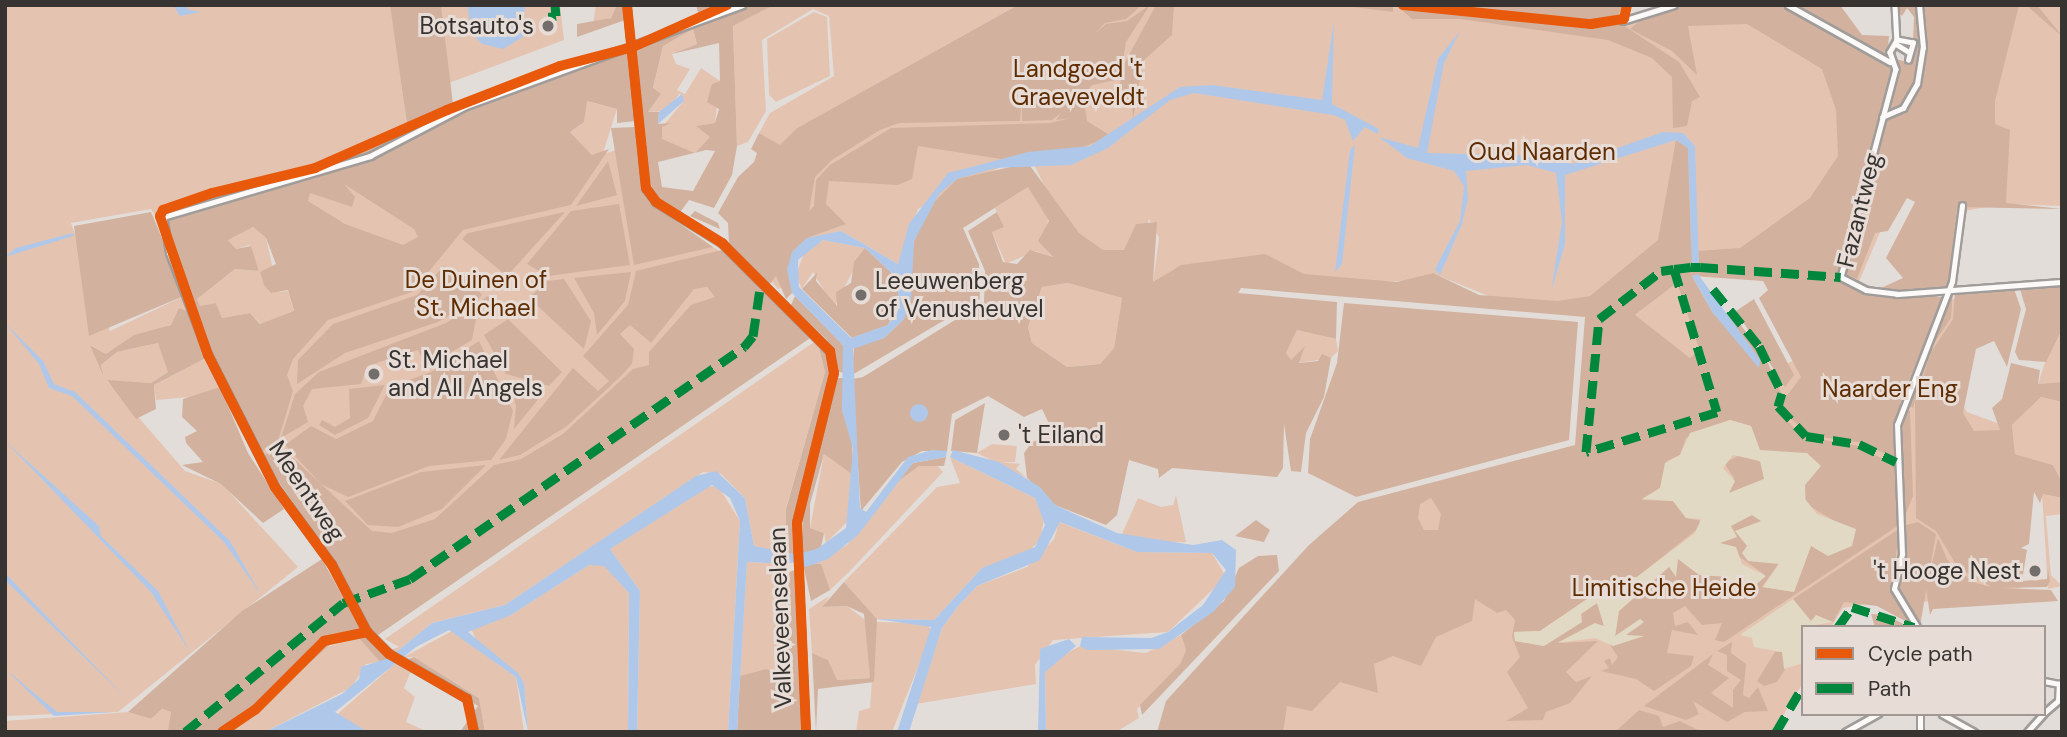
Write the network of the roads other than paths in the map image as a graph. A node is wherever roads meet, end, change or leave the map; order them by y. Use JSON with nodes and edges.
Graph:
{"nodes":[{"id":1,"x":627,"y":5,"type":"edge"},
{"id":2,"x":742,"y":5,"type":"edge"},
{"id":3,"x":1674,"y":5,"type":"edge"},
{"id":4,"x":1788,"y":5,"type":"edge"},
{"id":5,"x":1895,"y":5,"type":"edge"},
{"id":6,"x":1919,"y":5,"type":"edge"},
{"id":7,"x":1623,"y":21,"type":"dead end"},
{"id":8,"x":1896,"y":42,"type":"junction"},
{"id":9,"x":633,"y":48,"type":"junction"},
{"id":10,"x":1909,"y":52,"type":"junction"},
{"id":11,"x":1908,"y":60,"type":"dead end"},
{"id":12,"x":1891,"y":62,"type":"junction"},
{"id":13,"x":1882,"y":117,"type":"junction"},
{"id":14,"x":1962,"y":206,"type":"dead end"},
{"id":15,"x":2062,"y":282,"type":"edge"},
{"id":16,"x":1952,"y":288,"type":"junction"},
{"id":17,"x":1916,"y":625,"type":"edge"},
{"id":18,"x":2060,"y":684,"type":"edge"},
{"id":19,"x":2046,"y":711,"type":"edge"},
{"id":20,"x":1874,"y":716,"type":"edge"},
{"id":21,"x":1946,"y":716,"type":"edge"},
{"id":22,"x":2041,"y":716,"type":"edge"},
{"id":23,"x":474,"y":732,"type":"edge"},
{"id":24,"x":806,"y":732,"type":"edge"},
{"id":25,"x":1845,"y":732,"type":"edge"},
{"id":26,"x":1974,"y":732,"type":"edge"},
{"id":27,"x":2027,"y":732,"type":"edge"}],
"edges":[{"from":1,"to":9,"type":"street","name":"Valkeveenselaan"},
{"from":2,"to":9,"type":"street"},
{"from":3,"to":7,"type":"street"},
{"from":4,"to":12,"type":"street"},
{"from":5,"to":8,"type":"street"},
{"from":6,"to":13,"type":"street"},
{"from":8,"to":10,"type":"street"},
{"from":8,"to":10,"type":"street"},
{"from":8,"to":12,"type":"street"},
{"from":9,"to":23,"type":"street","name":"Meentweg"},
{"from":9,"to":24,"type":"street","name":"Valkeveenselaan"},
{"from":10,"to":11,"type":"street"},
{"from":12,"to":13,"type":"street","name":"Fazantweg"},
{"from":13,"to":16,"type":"street","name":"Fazantweg"},
{"from":14,"to":16,"type":"street"},
{"from":15,"to":16,"type":"street"},
{"from":16,"to":17,"type":"street"},
{"from":18,"to":19,"type":"street"},
{"from":20,"to":25,"type":"street"},
{"from":21,"to":26,"type":"street"},
{"from":22,"to":27,"type":"street"}]}
